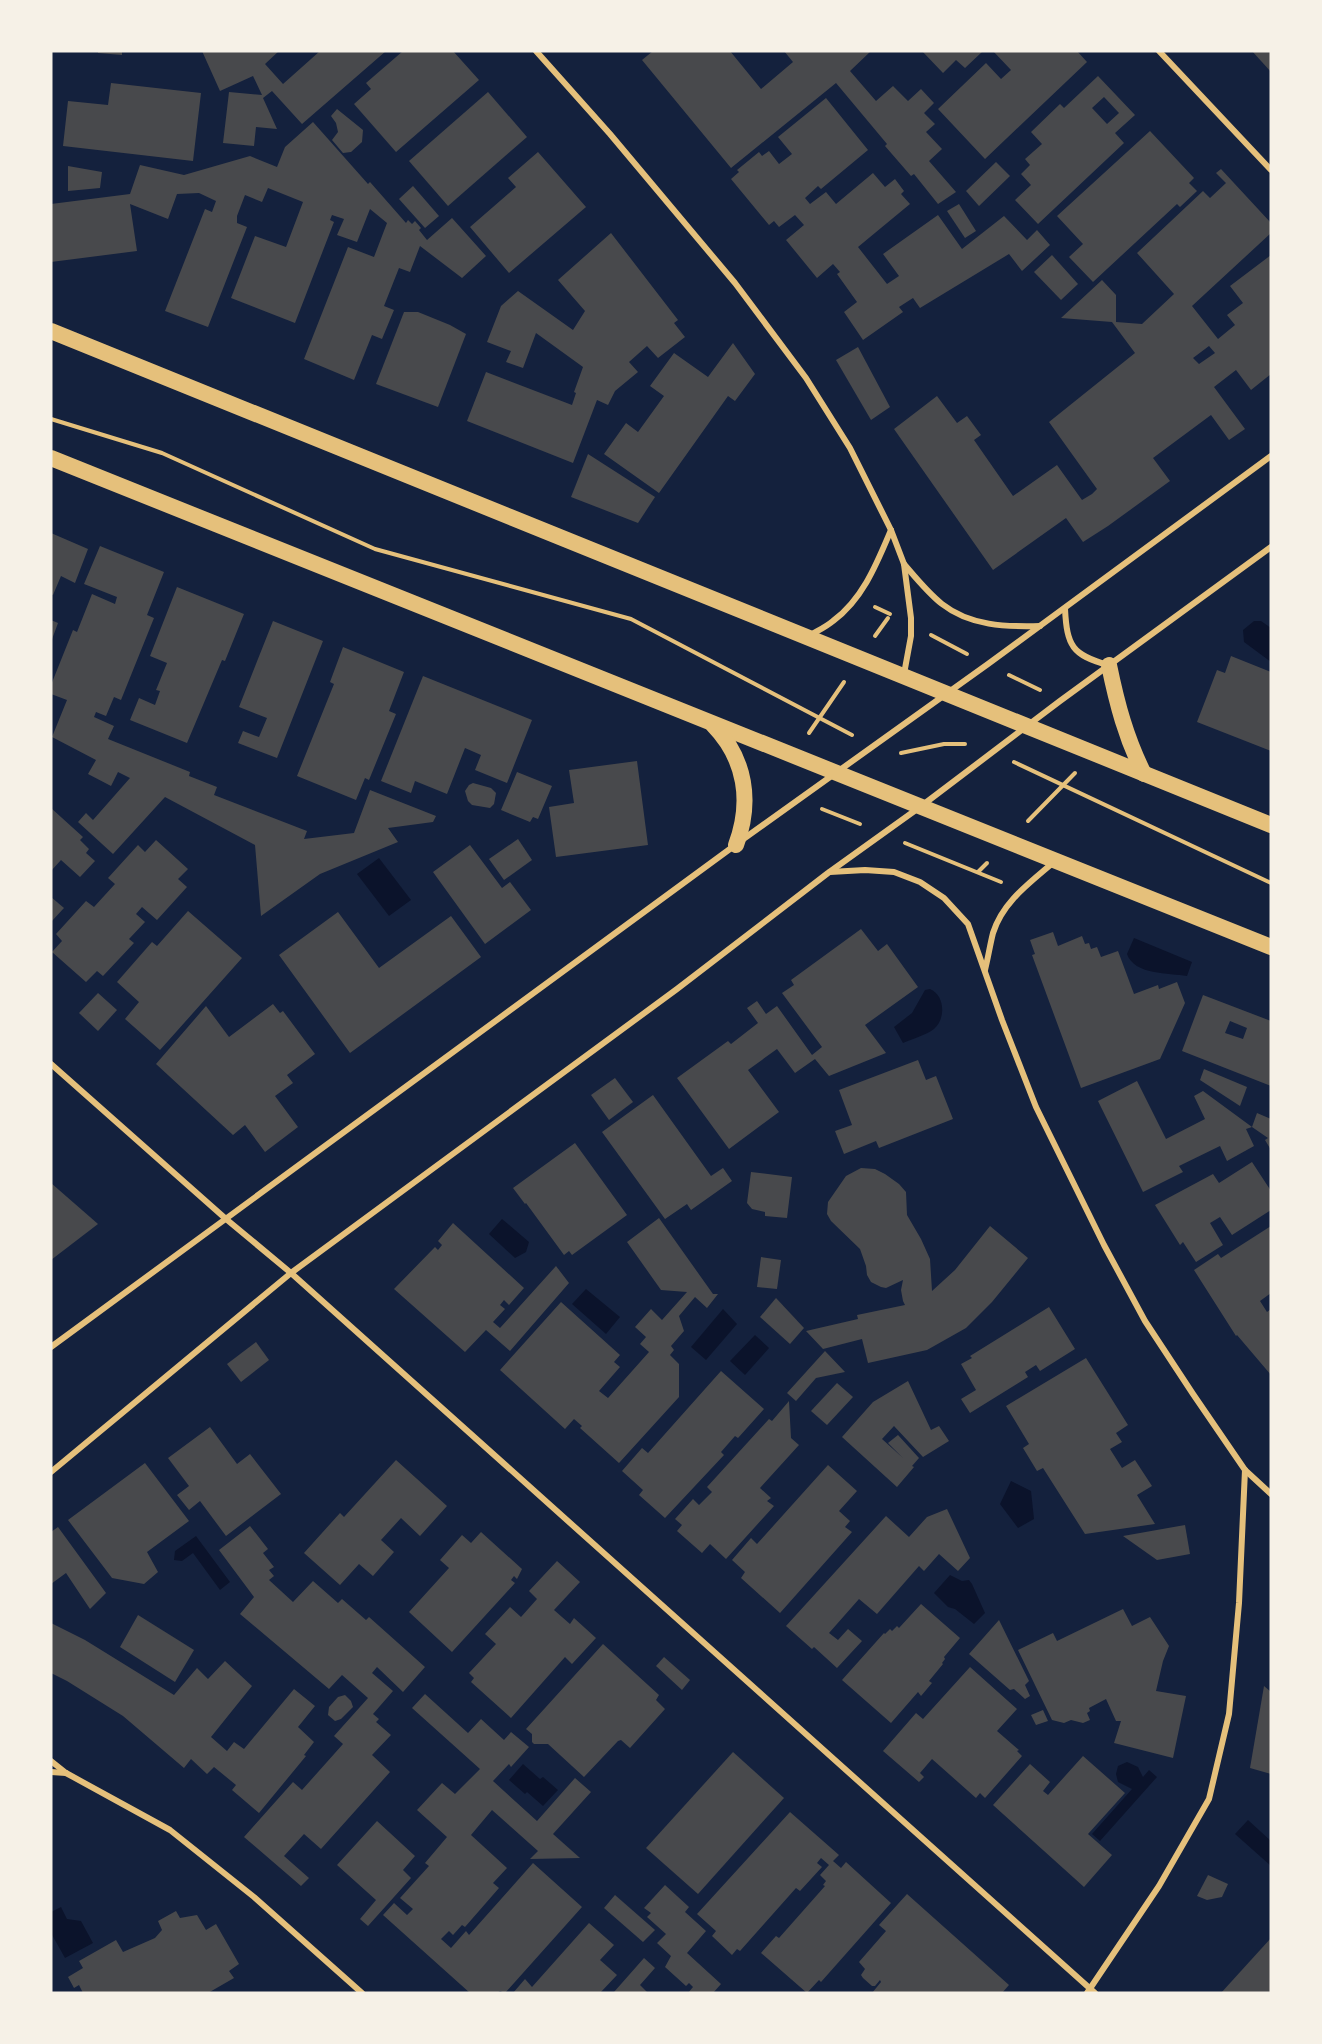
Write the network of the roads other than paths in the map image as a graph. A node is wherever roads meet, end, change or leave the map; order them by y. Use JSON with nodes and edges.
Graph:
{"nodes":[{"id":1,"x":536,"y":51,"type":"edge"},
{"id":2,"x":1159,"y":51,"type":"edge"},
{"id":3,"x":1271,"y":170,"type":"edge"},
{"id":4,"x":51,"y":331,"type":"edge"},
{"id":5,"x":1271,"y":456,"type":"edge"},
{"id":6,"x":51,"y":458,"type":"edge"},
{"id":7,"x":891,"y":530,"type":"junction"},
{"id":8,"x":1271,"y":547,"type":"edge"},
{"id":9,"x":904,"y":564,"type":"junction"},
{"id":10,"x":1065,"y":609,"type":"junction"},
{"id":11,"x":1040,"y":626,"type":"junction"},
{"id":12,"x":805,"y":638,"type":"junction"},
{"id":13,"x":1109,"y":665,"type":"junction"},
{"id":14,"x":903,"y":678,"type":"junction"},
{"id":15,"x":946,"y":695,"type":"junction"},
{"id":16,"x":711,"y":723,"type":"junction"},
{"id":17,"x":1026,"y":726,"type":"junction"},
{"id":18,"x":836,"y":773,"type":"junction"},
{"id":19,"x":1144,"y":774,"type":"junction"},
{"id":20,"x":920,"y":807,"type":"junction"},
{"id":21,"x":1271,"y":825,"type":"edge"},
{"id":22,"x":736,"y":845,"type":"junction"},
{"id":23,"x":1055,"y":861,"type":"junction"},
{"id":24,"x":828,"y":873,"type":"junction"},
{"id":25,"x":1271,"y":947,"type":"edge"},
{"id":26,"x":985,"y":971,"type":"junction"},
{"id":27,"x":51,"y":1064,"type":"edge"},
{"id":28,"x":226,"y":1219,"type":"junction"},
{"id":29,"x":291,"y":1274,"type":"junction"},
{"id":30,"x":51,"y":1347,"type":"edge"},
{"id":31,"x":1245,"y":1470,"type":"junction"},
{"id":32,"x":51,"y":1472,"type":"edge"},
{"id":33,"x":1271,"y":1494,"type":"edge"},
{"id":34,"x":51,"y":1761,"type":"edge"},
{"id":35,"x":51,"y":1772,"type":"edge"},
{"id":36,"x":66,"y":1773,"type":"junction"},
{"id":37,"x":1091,"y":1992,"type":"edge"},
{"id":38,"x":362,"y":1993,"type":"edge"}],
"edges":[{"from":1,"to":7,"type":"street"},
{"from":2,"to":3,"type":"street"},
{"from":4,"to":12,"type":"highway"},
{"from":5,"to":10,"type":"street"},
{"from":6,"to":16,"type":"highway"},
{"from":7,"to":9,"type":"street"},
{"from":7,"to":12,"type":"street"},
{"from":8,"to":13,"type":"street"},
{"from":9,"to":11,"type":"street"},
{"from":9,"to":14,"type":"street"},
{"from":10,"to":11,"type":"street"},
{"from":10,"to":13,"type":"street"},
{"from":11,"to":15,"type":"street"},
{"from":12,"to":14,"type":"highway"},
{"from":13,"to":17,"type":"street"},
{"from":13,"to":19,"type":"highway"},
{"from":14,"to":15,"type":"highway"},
{"from":15,"to":17,"type":"highway"},
{"from":15,"to":18,"type":"street"},
{"from":16,"to":18,"type":"highway"},
{"from":16,"to":22,"type":"highway"},
{"from":17,"to":19,"type":"highway"},
{"from":17,"to":20,"type":"street"},
{"from":18,"to":20,"type":"highway"},
{"from":18,"to":22,"type":"street"},
{"from":19,"to":21,"type":"highway"},
{"from":20,"to":23,"type":"highway"},
{"from":20,"to":24,"type":"street"},
{"from":22,"to":28,"type":"street"},
{"from":23,"to":25,"type":"highway"},
{"from":23,"to":26,"type":"street"},
{"from":24,"to":26,"type":"street"},
{"from":24,"to":29,"type":"street"},
{"from":26,"to":31,"type":"street"},
{"from":27,"to":28,"type":"street"},
{"from":28,"to":29,"type":"street"},
{"from":28,"to":30,"type":"street"},
{"from":29,"to":32,"type":"street"},
{"from":29,"to":37,"type":"street"},
{"from":31,"to":33,"type":"street"},
{"from":31,"to":37,"type":"street"},
{"from":34,"to":36,"type":"street"},
{"from":35,"to":36,"type":"street"},
{"from":36,"to":38,"type":"street"}]}
